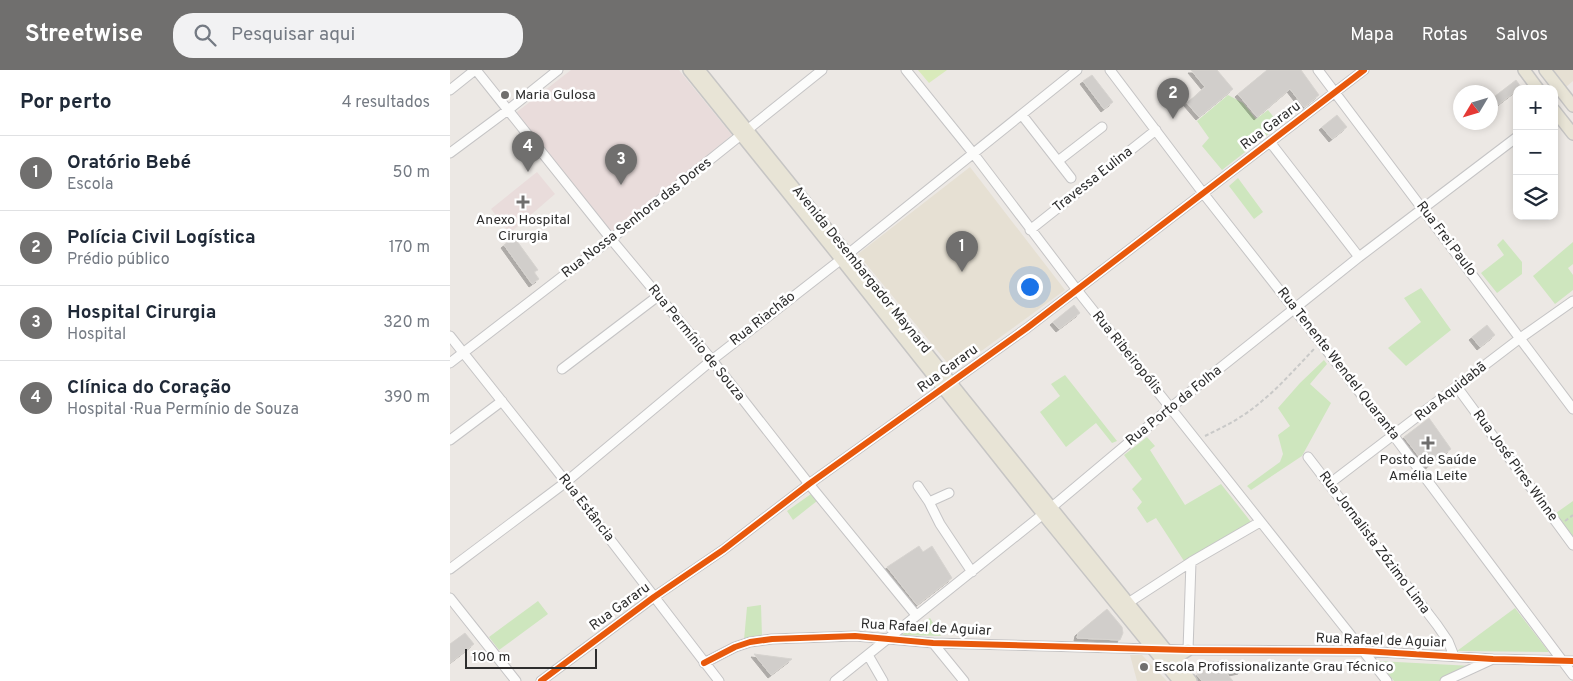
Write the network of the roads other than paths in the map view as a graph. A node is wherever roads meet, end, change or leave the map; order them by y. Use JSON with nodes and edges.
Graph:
{"nodes":[{"id":1,"x":476,"y":70,"type":"edge"},
{"id":2,"x":558,"y":70,"type":"edge"},
{"id":3,"x":688,"y":70,"type":"edge"},
{"id":4,"x":699,"y":70,"type":"edge"},
{"id":5,"x":822,"y":70,"type":"edge"},
{"id":6,"x":906,"y":70,"type":"edge"},
{"id":7,"x":1077,"y":70,"type":"edge"},
{"id":8,"x":1110,"y":70,"type":"edge"},
{"id":9,"x":1318,"y":70,"type":"edge"},
{"id":10,"x":1364,"y":70,"type":"edge"},
{"id":11,"x":1524,"y":70,"type":"edge"},
{"id":12,"x":1545,"y":70,"type":"edge"},
{"id":13,"x":1535,"y":85,"type":"edge"},
{"id":14,"x":450,"y":90,"type":"edge"},
{"id":15,"x":1335,"y":92,"type":"junction"},
{"id":16,"x":1571,"y":100,"type":"edge"},
{"id":17,"x":508,"y":110,"type":"junction"},
{"id":18,"x":1022,"y":115,"type":"junction"},
{"id":19,"x":1558,"y":115,"type":"edge"},
{"id":20,"x":1102,"y":127,"type":"dead end"},
{"id":21,"x":1156,"y":130,"type":"junction"},
{"id":22,"x":745,"y":133,"type":"junction"},
{"id":23,"x":1573,"y":134,"type":"edge"},
{"id":24,"x":1513,"y":140,"type":"edge"},
{"id":25,"x":1270,"y":142,"type":"junction"},
{"id":26,"x":450,"y":152,"type":"edge"},
{"id":27,"x":973,"y":153,"type":"junction"},
{"id":28,"x":1058,"y":161,"type":"junction"},
{"id":29,"x":1071,"y":178,"type":"dead end"},
{"id":30,"x":1203,"y":193,"type":"junction"},
{"id":31,"x":1422,"y":208,"type":"junction"},
{"id":32,"x":1030,"y":230,"type":"junction"},
{"id":33,"x":611,"y":240,"type":"junction"},
{"id":34,"x":845,"y":256,"type":"junction"},
{"id":35,"x":1359,"y":257,"type":"junction"},
{"id":36,"x":1077,"y":290,"type":"junction"},
{"id":37,"x":658,"y":296,"type":"junction"},
{"id":38,"x":1573,"y":301,"type":"edge"},
{"id":39,"x":1295,"y":309,"type":"junction"},
{"id":40,"x":450,"y":336,"type":"edge"},
{"id":41,"x":1519,"y":339,"type":"junction"},
{"id":42,"x":463,"y":353,"type":"junction"},
{"id":43,"x":712,"y":360,"type":"junction"},
{"id":44,"x":450,"y":363,"type":"edge"},
{"id":45,"x":562,"y":369,"type":"dead end"},
{"id":46,"x":947,"y":384,"type":"junction"},
{"id":47,"x":1457,"y":387,"type":"junction"},
{"id":48,"x":502,"y":401,"type":"junction"},
{"id":49,"x":1170,"y":408,"type":"junction"},
{"id":50,"x":1573,"y":409,"type":"edge"},
{"id":51,"x":1394,"y":436,"type":"junction"},
{"id":52,"x":450,"y":440,"type":"edge"},
{"id":53,"x":1308,"y":457,"type":"dead end"},
{"id":54,"x":566,"y":482,"type":"junction"},
{"id":55,"x":809,"y":484,"type":"junction"},
{"id":56,"x":1329,"y":484,"type":"junction"},
{"id":57,"x":918,"y":486,"type":"dead end"},
{"id":58,"x":949,"y":494,"type":"dead end"},
{"id":59,"x":929,"y":502,"type":"junction"},
{"id":60,"x":1048,"y":510,"type":"junction"},
{"id":61,"x":1260,"y":522,"type":"junction"},
{"id":62,"x":1573,"y":545,"type":"edge"},
{"id":63,"x":1191,"y":562,"type":"junction"},
{"id":64,"x":450,"y":569,"type":"edge"},
{"id":65,"x":972,"y":572,"type":"junction"},
{"id":66,"x":654,"y":597,"type":"junction"},
{"id":67,"x":450,"y":598,"type":"edge"},
{"id":68,"x":1128,"y":603,"type":"junction"},
{"id":69,"x":916,"y":615,"type":"junction"},
{"id":70,"x":888,"y":638,"type":"junction"},
{"id":71,"x":933,"y":642,"type":"junction"},
{"id":72,"x":1152,"y":648,"type":"junction"},
{"id":73,"x":1167,"y":649,"type":"junction"},
{"id":74,"x":1188,"y":650,"type":"junction"},
{"id":75,"x":1363,"y":651,"type":"junction"},
{"id":76,"x":868,"y":655,"type":"junction"},
{"id":77,"x":1454,"y":656,"type":"junction"},
{"id":78,"x":1493,"y":659,"type":"junction"},
{"id":79,"x":1562,"y":660,"type":"junction"},
{"id":80,"x":1573,"y":661,"type":"edge"},
{"id":81,"x":704,"y":663,"type":"junction"},
{"id":82,"x":1178,"y":664,"type":"junction"},
{"id":83,"x":1573,"y":675,"type":"edge"},
{"id":84,"x":1178,"y":680,"type":"edge"},
{"id":85,"x":516,"y":681,"type":"edge"},
{"id":86,"x":541,"y":681,"type":"edge"},
{"id":87,"x":719,"y":681,"type":"edge"},
{"id":88,"x":835,"y":681,"type":"edge"},
{"id":89,"x":883,"y":681,"type":"edge"},
{"id":90,"x":964,"y":681,"type":"edge"},
{"id":91,"x":1191,"y":681,"type":"edge"},
{"id":92,"x":1387,"y":681,"type":"edge"},
{"id":93,"x":1446,"y":681,"type":"edge"}],
"edges":[{"from":1,"to":14,"type":"street"},
{"from":1,"to":17,"type":"street","name":"Rua Permínio de Souza"},
{"from":2,"to":17,"type":"street"},
{"from":3,"to":22,"type":"main road","name":"Avenida Desembargador Maynard"},
{"from":4,"to":22,"type":"main road","name":"Avenida Desembargador Maynard"},
{"from":5,"to":22,"type":"street","name":"Rua Nossa Senhora das Dores"},
{"from":6,"to":27,"type":"street","name":"Rua Ribeiropólis"},
{"from":7,"to":18,"type":"street","name":"Rua Riachão"},
{"from":8,"to":21,"type":"street","name":"Rua Tenente Wendel Quaranta"},
{"from":9,"to":15,"type":"street","name":"Rua Frei Paulo"},
{"from":10,"to":15,"type":"street","name":"Rua Gararu"},
{"from":11,"to":13,"type":"main road"},
{"from":12,"to":16,"type":"main road"},
{"from":15,"to":25,"type":"street","name":"Rua Gararu"},
{"from":15,"to":31,"type":"street","name":"Rua Frei Paulo"},
{"from":17,"to":26,"type":"street"},
{"from":17,"to":33,"type":"street","name":"Rua Permínio de Souza"},
{"from":18,"to":27,"type":"street","name":"Rua Riachão"},
{"from":18,"to":28,"type":"street"},
{"from":19,"to":23,"type":"main road"},
{"from":20,"to":28,"type":"street"},
{"from":21,"to":30,"type":"street","name":"Rua Tenente Wendel Quaranta"},
{"from":21,"to":32,"type":"street","name":"Travessa Eulina"},
{"from":22,"to":33,"type":"street","name":"Rua Nossa Senhora das Dores"},
{"from":22,"to":34,"type":"main road","name":"Avenida Desembargador Maynard"},
{"from":24,"to":31,"type":"street","name":"Rua Porto da Folha"},
{"from":25,"to":30,"type":"street","name":"Rua Gararu"},
{"from":25,"to":35,"type":"street"},
{"from":27,"to":32,"type":"street","name":"Rua Ribeiropólis"},
{"from":27,"to":34,"type":"street","name":"Rua Riachão"},
{"from":28,"to":29,"type":"street"},
{"from":30,"to":36,"type":"street","name":"Rua Gararu"},
{"from":30,"to":39,"type":"street","name":"Rua Tenente Wendel Quaranta"},
{"from":31,"to":35,"type":"street","name":"Rua Porto da Folha"},
{"from":31,"to":41,"type":"street","name":"Rua Frei Paulo"},
{"from":32,"to":36,"type":"street","name":"Rua Ribeiropólis"},
{"from":33,"to":37,"type":"street","name":"Rua Permínio de Souza"},
{"from":33,"to":42,"type":"street","name":"Rua Nossa Senhora das Dores"},
{"from":34,"to":43,"type":"street","name":"Rua Riachão"},
{"from":34,"to":46,"type":"main road","name":"Avenida Desembargador Maynard"},
{"from":35,"to":39,"type":"street","name":"Rua Porto da Folha"},
{"from":36,"to":46,"type":"street","name":"Rua Gararu"},
{"from":36,"to":49,"type":"street","name":"Rua Ribeiropólis"},
{"from":37,"to":43,"type":"street","name":"Rua Permínio de Souza"},
{"from":37,"to":45,"type":"street"},
{"from":38,"to":41,"type":"street","name":"Rua Aquidabã"},
{"from":39,"to":49,"type":"street","name":"Rua Porto da Folha"},
{"from":39,"to":51,"type":"street","name":"Rua Tenente Wendel Quaranta"},
{"from":40,"to":42,"type":"street","name":"Rua Estância"},
{"from":41,"to":47,"type":"street","name":"Rua Aquidabã"},
{"from":41,"to":50,"type":"street","name":"Rua Frei Paulo"},
{"from":42,"to":44,"type":"street","name":"Rua Nossa Senhora das Dores"},
{"from":42,"to":48,"type":"street","name":"Rua Estância"},
{"from":43,"to":54,"type":"street","name":"Rua Riachão"},
{"from":43,"to":55,"type":"street","name":"Rua Permínio de Souza"},
{"from":46,"to":55,"type":"street","name":"Rua Gararu"},
{"from":46,"to":60,"type":"main road","name":"Avenida Desembargador Maynard"},
{"from":47,"to":51,"type":"street","name":"Rua Aquidabã"},
{"from":47,"to":62,"type":"street","name":"Rua José Pires Winne"},
{"from":48,"to":52,"type":"street"},
{"from":48,"to":54,"type":"street","name":"Rua Estância"},
{"from":49,"to":60,"type":"street","name":"Rua Porto da Folha"},
{"from":49,"to":61,"type":"street","name":"Rua Ribeiropólis"},
{"from":51,"to":56,"type":"street","name":"Rua Aquidabã"},
{"from":51,"to":79,"type":"street","name":"Rua Tenente Wendel Quaranta"},
{"from":53,"to":56,"type":"street","name":"Rua Jornalista Zózimo Lima"},
{"from":54,"to":64,"type":"street","name":"Rua Riachão"},
{"from":54,"to":66,"type":"street","name":"Rua Estância"},
{"from":55,"to":66,"type":"street","name":"Rua Gararu"},
{"from":55,"to":69,"type":"street","name":"Rua Permínio de Souza"},
{"from":56,"to":77,"type":"street","name":"Rua Jornalista Zózimo Lima"},
{"from":57,"to":59,"type":"street"},
{"from":58,"to":59,"type":"street"},
{"from":59,"to":65,"type":"street"},
{"from":60,"to":65,"type":"street","name":"Rua Porto da Folha"},
{"from":60,"to":68,"type":"main road","name":"Avenida Desembargador Maynard"},
{"from":60,"to":72,"type":"main road","name":"Avenida Desembargador Maynard"},
{"from":61,"to":63,"type":"street"},
{"from":61,"to":75,"type":"street","name":"Rua Ribeiropólis"},
{"from":63,"to":68,"type":"street"},
{"from":63,"to":74,"type":"street"},
{"from":65,"to":69,"type":"street","name":"Rua Porto da Folha"},
{"from":66,"to":81,"type":"street","name":"Rua Estância"},
{"from":66,"to":86,"type":"street","name":"Rua Gararu"},
{"from":67,"to":85,"type":"street"},
{"from":68,"to":73,"type":"main road","name":"Avenida Desembargador Maynard"},
{"from":69,"to":70,"type":"street","name":"Rua Porto da Folha"},
{"from":70,"to":71,"type":"street","name":"Rua Rafael de Aguiar"},
{"from":70,"to":76,"type":"street","name":"Rua Porto da Folha"},
{"from":70,"to":81,"type":"street","name":"Rua Rafael de Aguiar"},
{"from":71,"to":72,"type":"street","name":"Rua Rafael de Aguiar"},
{"from":71,"to":90,"type":"street"},
{"from":72,"to":73,"type":"street","name":"Rua Rafael de Aguiar"},
{"from":72,"to":84,"type":"main road","name":"Avenida Desembargador Maynard"},
{"from":73,"to":74,"type":"street","name":"Rua Rafael de Aguiar"},
{"from":73,"to":82,"type":"main road","name":"Avenida Desembargador Maynard"},
{"from":74,"to":75,"type":"street","name":"Rua Rafael de Aguiar"},
{"from":74,"to":82,"type":"main road"},
{"from":75,"to":77,"type":"street","name":"Rua Rafael de Aguiar"},
{"from":75,"to":92,"type":"street","name":"Rua Ribeiropólis"},
{"from":76,"to":88,"type":"street","name":"Rua Porto da Folha"},
{"from":76,"to":89,"type":"street"},
{"from":77,"to":78,"type":"street","name":"Rua Rafael de Aguiar"},
{"from":78,"to":79,"type":"street","name":"Rua Rafael de Aguiar"},
{"from":78,"to":93,"type":"street"},
{"from":79,"to":80,"type":"street","name":"Rua Rafael de Aguiar"},
{"from":79,"to":83,"type":"street","name":"Rua Tenente Wendel Quaranta"},
{"from":81,"to":87,"type":"street","name":"Rua Estância"},
{"from":82,"to":91,"type":"main road","name":"Avenida Desembargador Maynard"}]}
